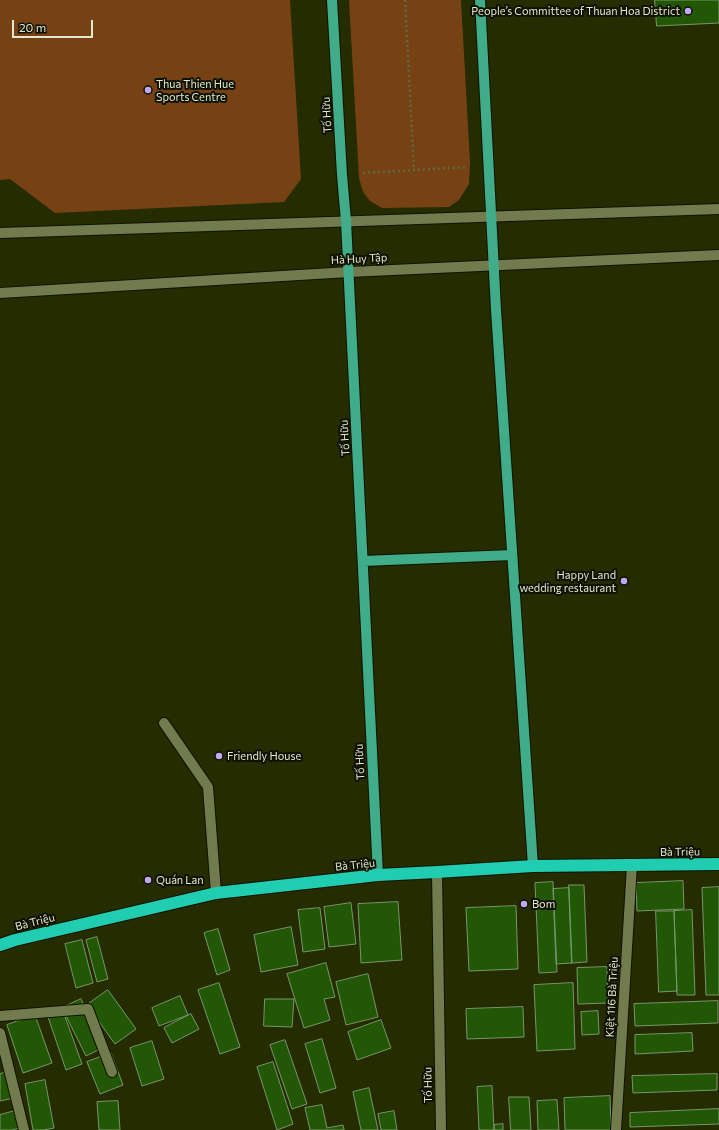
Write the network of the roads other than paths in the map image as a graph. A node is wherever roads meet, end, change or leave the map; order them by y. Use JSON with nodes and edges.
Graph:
{"nodes":[{"id":1,"x":332,"y":0,"type":"edge"},
{"id":2,"x":480,"y":0,"type":"edge"},
{"id":3,"x":719,"y":209,"type":"edge"},
{"id":4,"x":492,"y":216,"type":"junction"},
{"id":5,"x":346,"y":220,"type":"junction"},
{"id":6,"x":0,"y":233,"type":"edge"},
{"id":7,"x":719,"y":255,"type":"edge"},
{"id":8,"x":494,"y":266,"type":"junction"},
{"id":9,"x":349,"y":272,"type":"junction"},
{"id":10,"x":0,"y":293,"type":"edge"},
{"id":11,"x":512,"y":555,"type":"junction"},
{"id":12,"x":362,"y":561,"type":"junction"},
{"id":13,"x":164,"y":723,"type":"dead end"},
{"id":14,"x":719,"y":864,"type":"edge"},
{"id":15,"x":632,"y":865,"type":"junction"},
{"id":16,"x":533,"y":866,"type":"junction"},
{"id":17,"x":437,"y":872,"type":"junction"},
{"id":18,"x":378,"y":875,"type":"junction"},
{"id":19,"x":216,"y":893,"type":"junction"},
{"id":20,"x":0,"y":945,"type":"edge"},
{"id":21,"x":0,"y":1016,"type":"edge"},
{"id":22,"x":0,"y":1033,"type":"edge"},
{"id":23,"x":112,"y":1072,"type":"dead end"},
{"id":24,"x":24,"y":1130,"type":"edge"},
{"id":25,"x":441,"y":1130,"type":"edge"},
{"id":26,"x":616,"y":1130,"type":"edge"}],
"edges":[{"from":1,"to":5,"type":"main road","name":"Tố Hữu"},
{"from":2,"to":4,"type":"main road"},
{"from":3,"to":4,"type":"street"},
{"from":4,"to":5,"type":"street"},
{"from":4,"to":8,"type":"main road"},
{"from":5,"to":6,"type":"street"},
{"from":5,"to":9,"type":"main road","name":"Tố Hữu"},
{"from":7,"to":8,"type":"street","name":"Hà Huy Tập"},
{"from":8,"to":9,"type":"street","name":"Hà Huy Tập"},
{"from":8,"to":11,"type":"main road"},
{"from":9,"to":10,"type":"street","name":"Hà Huy Tập"},
{"from":9,"to":12,"type":"main road","name":"Tố Hữu"},
{"from":11,"to":12,"type":"main road"},
{"from":11,"to":16,"type":"main road"},
{"from":12,"to":18,"type":"main road","name":"Tố Hữu"},
{"from":13,"to":19,"type":"street"},
{"from":14,"to":15,"type":"highway","name":"Bà Triệu"},
{"from":15,"to":16,"type":"highway","name":"Bà Triệu"},
{"from":15,"to":26,"type":"street","name":"Kiệt 116 Bà Triệu"},
{"from":16,"to":17,"type":"highway","name":"Bà Triệu"},
{"from":17,"to":18,"type":"highway","name":"Bà Triệu"},
{"from":17,"to":25,"type":"street","name":"Tố Hữu"},
{"from":18,"to":19,"type":"highway","name":"Bà Triệu"},
{"from":19,"to":20,"type":"highway","name":"Bà Triệu"},
{"from":21,"to":23,"type":"street"},
{"from":22,"to":24,"type":"street"}]}
